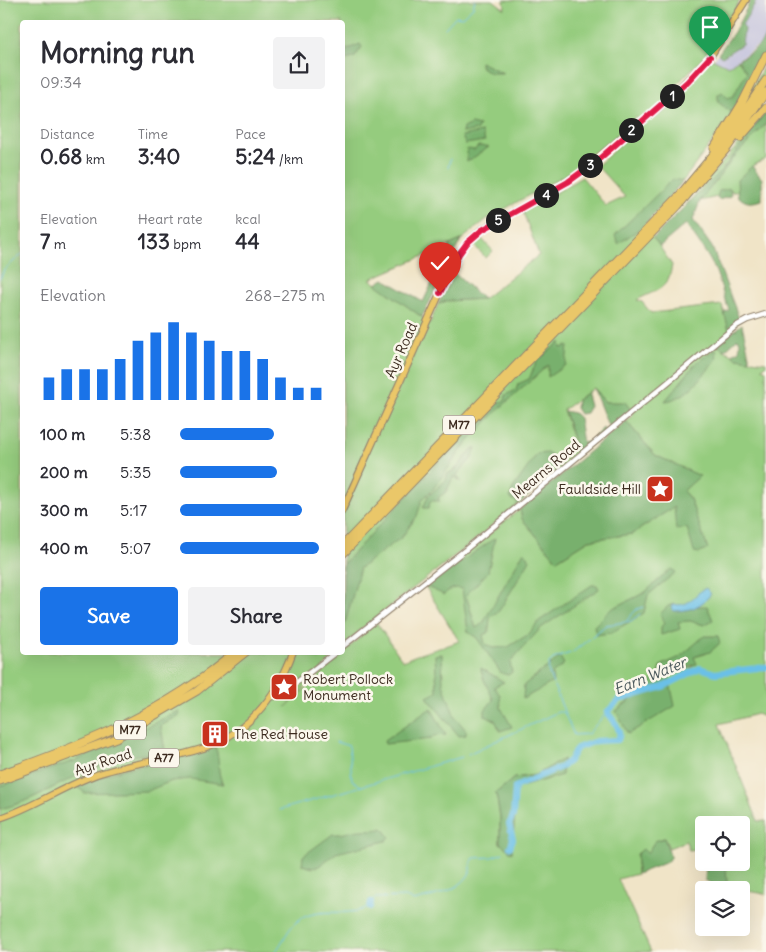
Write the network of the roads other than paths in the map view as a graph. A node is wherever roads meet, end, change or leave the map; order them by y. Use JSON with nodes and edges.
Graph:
{"nodes":[{"id":1,"x":746,"y":0,"type":"edge"},
{"id":2,"x":766,"y":56,"type":"edge"},
{"id":3,"x":766,"y":80,"type":"edge"},
{"id":4,"x":766,"y":92,"type":"edge"},
{"id":5,"x":766,"y":108,"type":"edge"},
{"id":6,"x":678,"y":197,"type":"junction"},
{"id":7,"x":654,"y":232,"type":"junction"},
{"id":8,"x":766,"y":314,"type":"edge"},
{"id":9,"x":345,"y":504,"type":"edge"},
{"id":10,"x":345,"y":543,"type":"edge"},
{"id":11,"x":345,"y":553,"type":"edge"},
{"id":12,"x":345,"y":646,"type":"edge"},
{"id":13,"x":231,"y":655,"type":"edge"},
{"id":14,"x":242,"y":655,"type":"edge"},
{"id":15,"x":292,"y":655,"type":"edge"},
{"id":16,"x":332,"y":655,"type":"edge"},
{"id":17,"x":271,"y":697,"type":"junction"},
{"id":18,"x":0,"y":774,"type":"edge"},
{"id":19,"x":0,"y":780,"type":"edge"},
{"id":20,"x":0,"y":818,"type":"edge"}],
"edges":[{"from":1,"to":9,"type":"main road","name":"Ayr Road"},
{"from":2,"to":6,"type":"highway"},
{"from":3,"to":6,"type":"highway","number":"M77"},
{"from":4,"to":7,"type":"highway","number":"M77"},
{"from":5,"to":7,"type":"highway"},
{"from":6,"to":10,"type":"highway","number":"M77"},
{"from":7,"to":11,"type":"highway","number":"M77"},
{"from":8,"to":12,"type":"street","name":"Mearns Road"},
{"from":13,"to":18,"type":"highway","number":"M77"},
{"from":14,"to":19,"type":"highway","number":"M77"},
{"from":15,"to":17,"type":"main road","name":"Ayr Road","number":"A77"},
{"from":16,"to":17,"type":"street"},
{"from":17,"to":20,"type":"main road","name":"Ayr Road","number":"A77"}]}
